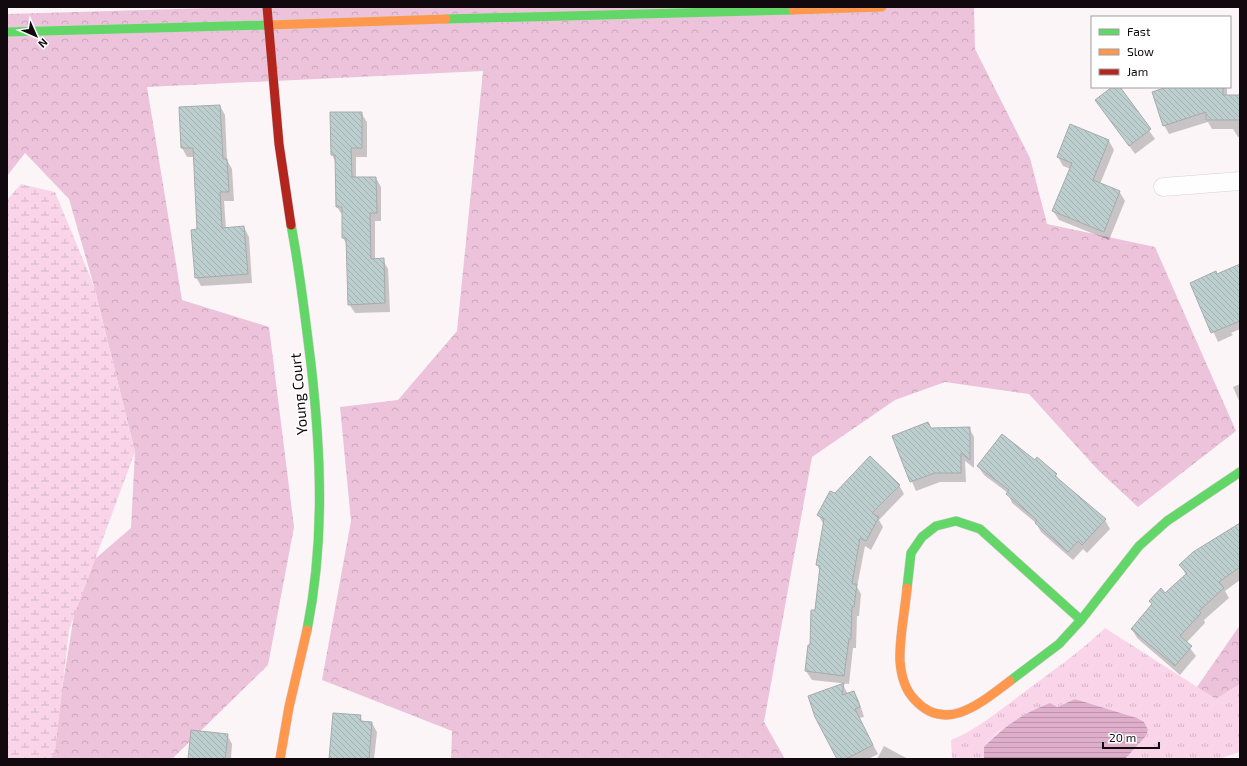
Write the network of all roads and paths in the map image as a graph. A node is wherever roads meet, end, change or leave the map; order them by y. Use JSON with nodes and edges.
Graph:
{"nodes":[{"id":1,"x":267,"y":7,"type":"edge"},
{"id":2,"x":882,"y":7,"type":"edge"},
{"id":3,"x":268,"y":24,"type":"junction"},
{"id":4,"x":7,"y":32,"type":"edge"},
{"id":5,"x":1240,"y":181,"type":"edge"},
{"id":6,"x":1163,"y":187,"type":"dead end"},
{"id":7,"x":1240,"y":472,"type":"edge"},
{"id":8,"x":1080,"y":620,"type":"junction"},
{"id":9,"x":280,"y":759,"type":"edge"}],
"edges":[{"from":1,"to":3,"type":"street","name":"Young Court"},
{"from":2,"to":3,"type":"street"},
{"from":3,"to":4,"type":"street"},
{"from":3,"to":9,"type":"street","name":"Young Court"},
{"from":5,"to":6,"type":"street"},
{"from":7,"to":8,"type":"street"},
{"from":8,"to":8,"type":"street"}]}
